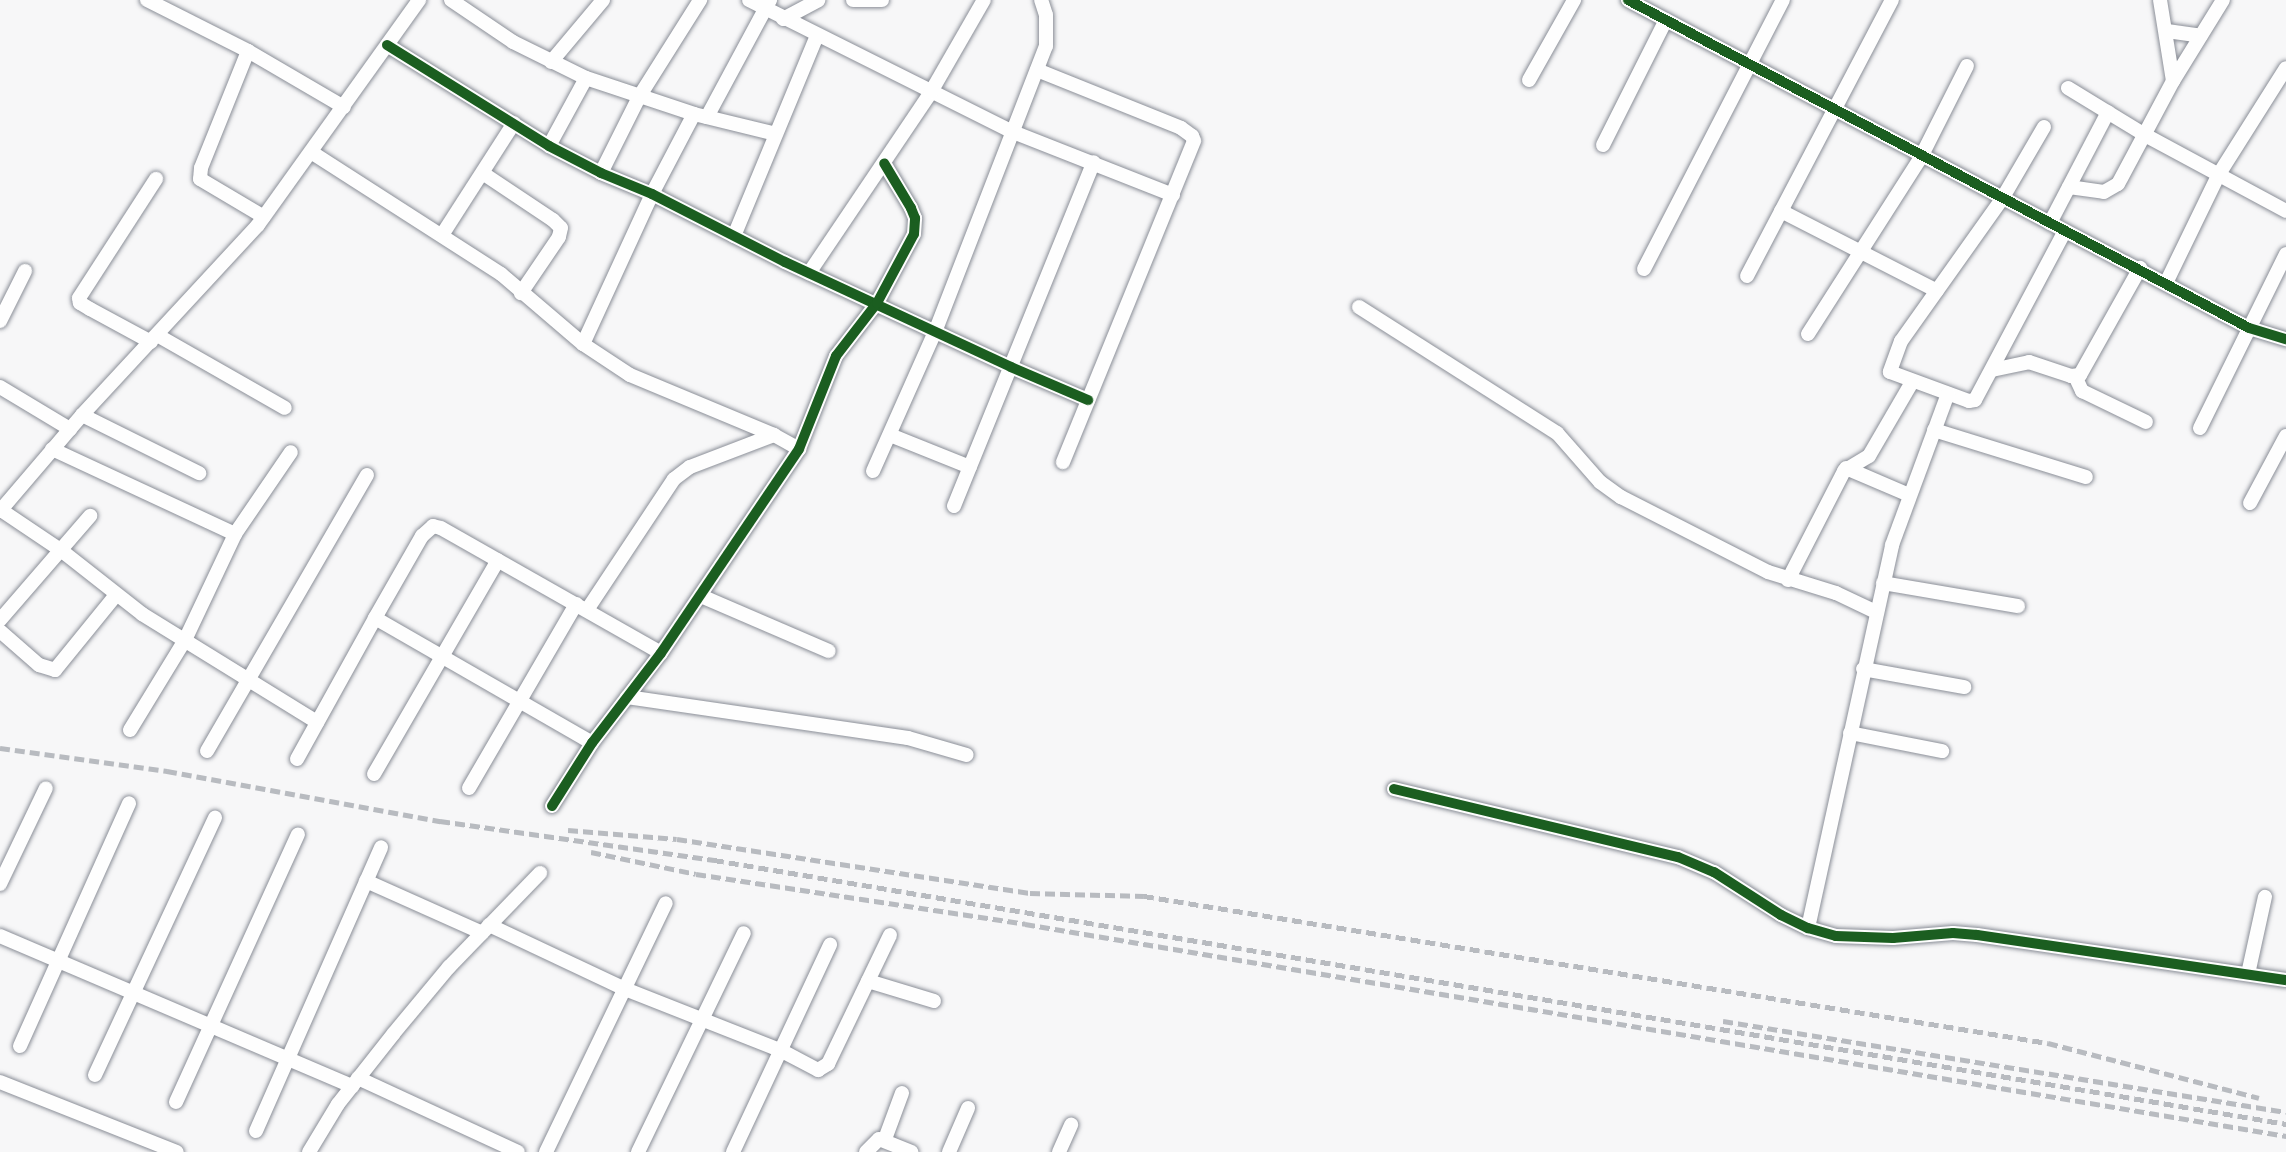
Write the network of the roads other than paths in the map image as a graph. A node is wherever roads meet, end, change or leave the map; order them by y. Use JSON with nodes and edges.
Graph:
{"nodes":[{"id":1,"x":147,"y":0,"type":"edge"},
{"id":2,"x":419,"y":0,"type":"edge"},
{"id":3,"x":451,"y":0,"type":"edge"},
{"id":4,"x":700,"y":0,"type":"edge"},
{"id":5,"x":749,"y":0,"type":"edge"},
{"id":6,"x":818,"y":0,"type":"edge"},
{"id":7,"x":853,"y":0,"type":"edge"},
{"id":8,"x":882,"y":0,"type":"edge"},
{"id":9,"x":984,"y":0,"type":"edge"},
{"id":10,"x":1041,"y":0,"type":"edge"},
{"id":11,"x":1574,"y":0,"type":"edge"},
{"id":12,"x":1628,"y":0,"type":"edge"},
{"id":13,"x":1771,"y":0,"type":"edge"},
{"id":14,"x":1783,"y":0,"type":"edge"},
{"id":15,"x":1892,"y":0,"type":"edge"},
{"id":16,"x":2160,"y":0,"type":"edge"},
{"id":17,"x":2223,"y":0,"type":"edge"},
{"id":18,"x":600,"y":1,"type":"edge"},
{"id":19,"x":767,"y":5,"type":"edge"},
{"id":20,"x":783,"y":19,"type":"junction"},
{"id":21,"x":1666,"y":20,"type":"junction"},
{"id":22,"x":1771,"y":22,"type":"junction"},
{"id":23,"x":2167,"y":32,"type":"junction"},
{"id":24,"x":817,"y":36,"type":"junction"},
{"id":25,"x":2201,"y":36,"type":"junction"},
{"id":26,"x":387,"y":45,"type":"junction"},
{"id":27,"x":248,"y":51,"type":"junction"},
{"id":28,"x":551,"y":62,"type":"junction"},
{"id":29,"x":1747,"y":64,"type":"junction"},
{"id":30,"x":1967,"y":66,"type":"dead end"},
{"id":31,"x":2286,"y":68,"type":"edge"},
{"id":32,"x":1037,"y":70,"type":"junction"},
{"id":33,"x":586,"y":78,"type":"junction"},
{"id":34,"x":1529,"y":80,"type":"dead end"},
{"id":35,"x":2173,"y":81,"type":"junction"},
{"id":36,"x":2068,"y":88,"type":"dead end"},
{"id":37,"x":931,"y":92,"type":"junction"},
{"id":38,"x":639,"y":97,"type":"junction"},
{"id":39,"x":344,"y":107,"type":"junction"},
{"id":40,"x":1834,"y":110,"type":"junction"},
{"id":41,"x":2108,"y":112,"type":"junction"},
{"id":42,"x":700,"y":116,"type":"junction"},
{"id":43,"x":514,"y":123,"type":"junction"},
{"id":44,"x":2044,"y":127,"type":"dead end"},
{"id":45,"x":1013,"y":132,"type":"junction"},
{"id":46,"x":776,"y":134,"type":"junction"},
{"id":47,"x":2145,"y":135,"type":"junction"},
{"id":48,"x":1603,"y":145,"type":"dead end"},
{"id":49,"x":550,"y":146,"type":"junction"},
{"id":50,"x":311,"y":152,"type":"junction"},
{"id":51,"x":1921,"y":157,"type":"junction"},
{"id":52,"x":1094,"y":162,"type":"junction"},
{"id":53,"x":884,"y":163,"type":"junction"},
{"id":54,"x":601,"y":173,"type":"junction"},
{"id":55,"x":484,"y":174,"type":"junction"},
{"id":56,"x":2219,"y":174,"type":"junction"},
{"id":57,"x":156,"y":179,"type":"dead end"},
{"id":58,"x":2069,"y":187,"type":"junction"},
{"id":59,"x":652,"y":194,"type":"junction"},
{"id":60,"x":1172,"y":195,"type":"junction"},
{"id":61,"x":2002,"y":199,"type":"junction"},
{"id":62,"x":1781,"y":211,"type":"junction"},
{"id":63,"x":2286,"y":211,"type":"edge"},
{"id":64,"x":264,"y":217,"type":"junction"},
{"id":65,"x":2050,"y":223,"type":"junction"},
{"id":66,"x":2065,"y":231,"type":"junction"},
{"id":67,"x":442,"y":235,"type":"junction"},
{"id":68,"x":734,"y":236,"type":"junction"},
{"id":69,"x":1861,"y":252,"type":"junction"},
{"id":70,"x":2286,"y":254,"type":"edge"},
{"id":71,"x":2140,"y":268,"type":"junction"},
{"id":72,"x":1644,"y":270,"type":"dead end"},
{"id":73,"x":24,"y":271,"type":"dead end"},
{"id":74,"x":809,"y":273,"type":"junction"},
{"id":75,"x":1746,"y":275,"type":"dead end"},
{"id":76,"x":2166,"y":283,"type":"junction"},
{"id":77,"x":1937,"y":291,"type":"junction"},
{"id":78,"x":521,"y":293,"type":"junction"},
{"id":79,"x":877,"y":303,"type":"junction"},
{"id":80,"x":1360,"y":307,"type":"dead end"},
{"id":81,"x":0,"y":321,"type":"edge"},
{"id":82,"x":2249,"y":328,"type":"junction"},
{"id":83,"x":935,"y":332,"type":"junction"},
{"id":84,"x":1808,"y":334,"type":"dead end"},
{"id":85,"x":154,"y":338,"type":"junction"},
{"id":86,"x":2286,"y":339,"type":"edge"},
{"id":87,"x":583,"y":344,"type":"junction"},
{"id":88,"x":1011,"y":367,"type":"junction"},
{"id":89,"x":1992,"y":370,"type":"junction"},
{"id":90,"x":2075,"y":376,"type":"junction"},
{"id":91,"x":1912,"y":382,"type":"junction"},
{"id":92,"x":0,"y":387,"type":"edge"},
{"id":93,"x":1948,"y":394,"type":"junction"},
{"id":94,"x":1088,"y":400,"type":"junction"},
{"id":95,"x":285,"y":408,"type":"dead end"},
{"id":96,"x":82,"y":415,"type":"junction"},
{"id":97,"x":2146,"y":422,"type":"dead end"},
{"id":98,"x":2200,"y":428,"type":"dead end"},
{"id":99,"x":70,"y":429,"type":"junction"},
{"id":100,"x":1934,"y":430,"type":"junction"},
{"id":101,"x":774,"y":435,"type":"junction"},
{"id":102,"x":890,"y":435,"type":"junction"},
{"id":103,"x":2286,"y":436,"type":"edge"},
{"id":104,"x":52,"y":449,"type":"junction"},
{"id":105,"x":799,"y":449,"type":"junction"},
{"id":106,"x":291,"y":453,"type":"dead end"},
{"id":107,"x":1063,"y":462,"type":"dead end"},
{"id":108,"x":970,"y":467,"type":"junction"},
{"id":109,"x":1846,"y":468,"type":"junction"},
{"id":110,"x":873,"y":471,"type":"dead end"},
{"id":111,"x":199,"y":473,"type":"dead end"},
{"id":112,"x":367,"y":475,"type":"dead end"},
{"id":113,"x":2086,"y":477,"type":"dead end"},
{"id":114,"x":1909,"y":495,"type":"junction"},
{"id":115,"x":3,"y":503,"type":"edge"},
{"id":116,"x":2250,"y":503,"type":"dead end"},
{"id":117,"x":954,"y":506,"type":"dead end"},
{"id":118,"x":90,"y":516,"type":"dead end"},
{"id":119,"x":234,"y":534,"type":"junction"},
{"id":120,"x":62,"y":551,"type":"junction"},
{"id":121,"x":498,"y":560,"type":"junction"},
{"id":122,"x":1788,"y":580,"type":"junction"},
{"id":123,"x":1882,"y":583,"type":"junction"},
{"id":124,"x":116,"y":595,"type":"junction"},
{"id":125,"x":701,"y":596,"type":"junction"},
{"id":126,"x":2018,"y":606,"type":"dead end"},
{"id":127,"x":582,"y":607,"type":"junction"},
{"id":128,"x":1876,"y":612,"type":"junction"},
{"id":129,"x":375,"y":618,"type":"junction"},
{"id":130,"x":0,"y":620,"type":"edge"},
{"id":131,"x":0,"y":631,"type":"edge"},
{"id":132,"x":185,"y":640,"type":"junction"},
{"id":133,"x":829,"y":651,"type":"dead end"},
{"id":134,"x":662,"y":653,"type":"junction"},
{"id":135,"x":443,"y":657,"type":"junction"},
{"id":136,"x":1863,"y":669,"type":"junction"},
{"id":137,"x":248,"y":679,"type":"junction"},
{"id":138,"x":1964,"y":687,"type":"dead end"},
{"id":139,"x":627,"y":697,"type":"junction"},
{"id":140,"x":520,"y":701,"type":"junction"},
{"id":141,"x":317,"y":722,"type":"junction"},
{"id":142,"x":130,"y":730,"type":"dead end"},
{"id":143,"x":1850,"y":733,"type":"junction"},
{"id":144,"x":592,"y":743,"type":"junction"},
{"id":145,"x":207,"y":751,"type":"dead end"},
{"id":146,"x":1942,"y":751,"type":"dead end"},
{"id":147,"x":967,"y":755,"type":"dead end"},
{"id":148,"x":297,"y":759,"type":"dead end"},
{"id":149,"x":374,"y":774,"type":"dead end"},
{"id":150,"x":46,"y":788,"type":"dead end"},
{"id":151,"x":469,"y":788,"type":"dead end"},
{"id":152,"x":1394,"y":789,"type":"dead end"},
{"id":153,"x":129,"y":803,"type":"dead end"},
{"id":154,"x":552,"y":806,"type":"dead end"},
{"id":155,"x":215,"y":818,"type":"dead end"},
{"id":156,"x":298,"y":834,"type":"dead end"},
{"id":157,"x":381,"y":847,"type":"dead end"},
{"id":158,"x":540,"y":873,"type":"dead end"},
{"id":159,"x":2,"y":876,"type":"edge"},
{"id":160,"x":366,"y":881,"type":"junction"},
{"id":161,"x":2265,"y":897,"type":"dead end"},
{"id":162,"x":666,"y":902,"type":"dead end"},
{"id":163,"x":1808,"y":928,"type":"junction"},
{"id":164,"x":485,"y":929,"type":"junction"},
{"id":165,"x":744,"y":933,"type":"dead end"},
{"id":166,"x":890,"y":935,"type":"dead end"},
{"id":167,"x":0,"y":936,"type":"edge"},
{"id":168,"x":830,"y":945,"type":"dead end"},
{"id":169,"x":56,"y":960,"type":"junction"},
{"id":170,"x":2248,"y":974,"type":"junction"},
{"id":171,"x":2286,"y":980,"type":"edge"},
{"id":172,"x":868,"y":981,"type":"junction"},
{"id":173,"x":625,"y":989,"type":"junction"},
{"id":174,"x":133,"y":994,"type":"junction"},
{"id":175,"x":934,"y":1001,"type":"dead end"},
{"id":176,"x":703,"y":1019,"type":"junction"},
{"id":177,"x":210,"y":1028,"type":"junction"},
{"id":178,"x":20,"y":1046,"type":"dead end"},
{"id":179,"x":782,"y":1051,"type":"junction"},
{"id":180,"x":286,"y":1059,"type":"junction"},
{"id":181,"x":95,"y":1075,"type":"dead end"},
{"id":182,"x":0,"y":1082,"type":"edge"},
{"id":183,"x":355,"y":1082,"type":"junction"},
{"id":184,"x":902,"y":1093,"type":"dead end"},
{"id":185,"x":176,"y":1102,"type":"dead end"},
{"id":186,"x":968,"y":1108,"type":"dead end"},
{"id":187,"x":1071,"y":1125,"type":"dead end"},
{"id":188,"x":256,"y":1131,"type":"dead end"},
{"id":189,"x":885,"y":1139,"type":"junction"},
{"id":190,"x":177,"y":1152,"type":"edge"},
{"id":191,"x":309,"y":1152,"type":"edge"},
{"id":192,"x":518,"y":1152,"type":"edge"},
{"id":193,"x":546,"y":1152,"type":"edge"},
{"id":194,"x":638,"y":1152,"type":"edge"},
{"id":195,"x":733,"y":1152,"type":"edge"},
{"id":196,"x":866,"y":1152,"type":"edge"},
{"id":197,"x":912,"y":1152,"type":"edge"},
{"id":198,"x":948,"y":1152,"type":"edge"},
{"id":199,"x":1059,"y":1152,"type":"edge"}],
"edges":[{"from":1,"to":27,"type":"street"},
{"from":2,"to":26,"type":"street"},
{"from":3,"to":28,"type":"street"},
{"from":4,"to":38,"type":"street"},
{"from":5,"to":19,"type":"street"},
{"from":6,"to":20,"type":"street"},
{"from":7,"to":8,"type":"street"},
{"from":9,"to":37,"type":"street"},
{"from":10,"to":32,"type":"street"},
{"from":11,"to":34,"type":"street"},
{"from":12,"to":21,"type":"street"},
{"from":13,"to":22,"type":"street"},
{"from":14,"to":22,"type":"street"},
{"from":15,"to":40,"type":"street"},
{"from":16,"to":23,"type":"street"},
{"from":17,"to":25,"type":"street"},
{"from":18,"to":28,"type":"street"},
{"from":19,"to":20,"type":"street"},
{"from":19,"to":42,"type":"street"},
{"from":20,"to":24,"type":"street"},
{"from":21,"to":29,"type":"street"},
{"from":21,"to":48,"type":"street"},
{"from":22,"to":29,"type":"street"},
{"from":23,"to":25,"type":"street"},
{"from":23,"to":35,"type":"street"},
{"from":24,"to":37,"type":"street"},
{"from":24,"to":46,"type":"street"},
{"from":25,"to":35,"type":"street"},
{"from":26,"to":39,"type":"street"},
{"from":26,"to":43,"type":"street"},
{"from":27,"to":39,"type":"street"},
{"from":27,"to":64,"type":"street"},
{"from":28,"to":33,"type":"street"},
{"from":29,"to":40,"type":"street"},
{"from":29,"to":72,"type":"street"},
{"from":30,"to":51,"type":"street"},
{"from":31,"to":56,"type":"street"},
{"from":32,"to":45,"type":"street"},
{"from":32,"to":60,"type":"street"},
{"from":33,"to":38,"type":"street"},
{"from":33,"to":49,"type":"street"},
{"from":35,"to":47,"type":"street"},
{"from":36,"to":41,"type":"street"},
{"from":37,"to":45,"type":"street"},
{"from":37,"to":53,"type":"street"},
{"from":38,"to":42,"type":"street"},
{"from":38,"to":54,"type":"street"},
{"from":39,"to":50,"type":"street"},
{"from":40,"to":51,"type":"street"},
{"from":40,"to":62,"type":"street"},
{"from":41,"to":47,"type":"street"},
{"from":41,"to":58,"type":"street"},
{"from":42,"to":46,"type":"street"},
{"from":42,"to":59,"type":"street"},
{"from":43,"to":49,"type":"street"},
{"from":43,"to":55,"type":"street"},
{"from":44,"to":61,"type":"street"},
{"from":45,"to":52,"type":"street"},
{"from":45,"to":83,"type":"street"},
{"from":46,"to":68,"type":"street"},
{"from":47,"to":56,"type":"street"},
{"from":47,"to":58,"type":"street"},
{"from":49,"to":54,"type":"street"},
{"from":50,"to":64,"type":"street"},
{"from":50,"to":67,"type":"street"},
{"from":51,"to":61,"type":"street"},
{"from":51,"to":69,"type":"street"},
{"from":52,"to":60,"type":"street"},
{"from":52,"to":88,"type":"street"},
{"from":53,"to":74,"type":"street"},
{"from":53,"to":79,"type":"street"},
{"from":54,"to":59,"type":"street"},
{"from":55,"to":67,"type":"street"},
{"from":55,"to":78,"type":"street"},
{"from":56,"to":63,"type":"street"},
{"from":56,"to":76,"type":"street"},
{"from":57,"to":85,"type":"street"},
{"from":58,"to":65,"type":"street"},
{"from":59,"to":68,"type":"street"},
{"from":59,"to":87,"type":"street"},
{"from":60,"to":94,"type":"street"},
{"from":61,"to":65,"type":"street"},
{"from":61,"to":77,"type":"street"},
{"from":62,"to":69,"type":"street"},
{"from":62,"to":75,"type":"street"},
{"from":64,"to":85,"type":"street"},
{"from":65,"to":66,"type":"street"},
{"from":66,"to":71,"type":"street"},
{"from":66,"to":89,"type":"street"},
{"from":67,"to":78,"type":"street"},
{"from":68,"to":74,"type":"street"},
{"from":69,"to":77,"type":"street"},
{"from":69,"to":84,"type":"street"},
{"from":70,"to":82,"type":"street"},
{"from":71,"to":76,"type":"street"},
{"from":71,"to":90,"type":"street"},
{"from":73,"to":81,"type":"street"},
{"from":74,"to":79,"type":"street"},
{"from":76,"to":82,"type":"street"},
{"from":77,"to":91,"type":"street"},
{"from":78,"to":87,"type":"street"},
{"from":79,"to":83,"type":"street"},
{"from":79,"to":105,"type":"street"},
{"from":80,"to":122,"type":"street"},
{"from":82,"to":86,"type":"street"},
{"from":82,"to":98,"type":"street"},
{"from":83,"to":88,"type":"street"},
{"from":83,"to":102,"type":"street"},
{"from":85,"to":95,"type":"street"},
{"from":85,"to":96,"type":"street"},
{"from":87,"to":101,"type":"street"},
{"from":88,"to":94,"type":"street"},
{"from":88,"to":108,"type":"street"},
{"from":89,"to":90,"type":"street"},
{"from":89,"to":93,"type":"street"},
{"from":90,"to":97,"type":"street"},
{"from":91,"to":93,"type":"street"},
{"from":91,"to":109,"type":"street"},
{"from":92,"to":99,"type":"street"},
{"from":93,"to":100,"type":"street"},
{"from":94,"to":107,"type":"street"},
{"from":96,"to":99,"type":"street"},
{"from":96,"to":111,"type":"street"},
{"from":99,"to":104,"type":"street"},
{"from":100,"to":113,"type":"street"},
{"from":100,"to":114,"type":"street"},
{"from":101,"to":105,"type":"street"},
{"from":101,"to":127,"type":"street"},
{"from":102,"to":108,"type":"street"},
{"from":102,"to":110,"type":"street"},
{"from":103,"to":116,"type":"street"},
{"from":104,"to":115,"type":"street"},
{"from":104,"to":119,"type":"street"},
{"from":105,"to":125,"type":"street"},
{"from":106,"to":119,"type":"street"},
{"from":108,"to":117,"type":"street"},
{"from":109,"to":114,"type":"street"},
{"from":109,"to":122,"type":"street"},
{"from":112,"to":137,"type":"street"},
{"from":114,"to":123,"type":"street"},
{"from":115,"to":120,"type":"street"},
{"from":118,"to":120,"type":"street"},
{"from":119,"to":132,"type":"street"},
{"from":120,"to":124,"type":"street"},
{"from":120,"to":130,"type":"street"},
{"from":121,"to":127,"type":"street"},
{"from":121,"to":129,"type":"street"},
{"from":121,"to":135,"type":"street"},
{"from":122,"to":128,"type":"street"},
{"from":123,"to":126,"type":"street"},
{"from":123,"to":128,"type":"street"},
{"from":124,"to":131,"type":"street"},
{"from":124,"to":132,"type":"street"},
{"from":125,"to":133,"type":"street"},
{"from":125,"to":134,"type":"street"},
{"from":127,"to":134,"type":"street"},
{"from":127,"to":140,"type":"street"},
{"from":128,"to":136,"type":"street"},
{"from":129,"to":135,"type":"street"},
{"from":129,"to":141,"type":"street"},
{"from":132,"to":137,"type":"street"},
{"from":132,"to":142,"type":"street"},
{"from":134,"to":139,"type":"street"},
{"from":135,"to":140,"type":"street"},
{"from":135,"to":149,"type":"street"},
{"from":136,"to":138,"type":"street"},
{"from":136,"to":143,"type":"street"},
{"from":137,"to":141,"type":"street"},
{"from":137,"to":145,"type":"street"},
{"from":139,"to":144,"type":"street"},
{"from":139,"to":147,"type":"street"},
{"from":140,"to":144,"type":"street"},
{"from":140,"to":151,"type":"street"},
{"from":141,"to":148,"type":"street"},
{"from":143,"to":146,"type":"street"},
{"from":143,"to":163,"type":"street"},
{"from":144,"to":154,"type":"street"},
{"from":150,"to":159,"type":"street"},
{"from":152,"to":163,"type":"street"},
{"from":153,"to":169,"type":"street"},
{"from":155,"to":174,"type":"street"},
{"from":156,"to":177,"type":"street"},
{"from":157,"to":160,"type":"street"},
{"from":158,"to":164,"type":"street"},
{"from":160,"to":164,"type":"street"},
{"from":160,"to":180,"type":"street"},
{"from":161,"to":170,"type":"street"},
{"from":162,"to":173,"type":"street"},
{"from":163,"to":170,"type":"street"},
{"from":164,"to":173,"type":"street"},
{"from":164,"to":183,"type":"street"},
{"from":165,"to":176,"type":"street"},
{"from":166,"to":172,"type":"street"},
{"from":167,"to":169,"type":"street"},
{"from":168,"to":179,"type":"street"},
{"from":169,"to":174,"type":"street"},
{"from":169,"to":178,"type":"street"},
{"from":170,"to":171,"type":"street"},
{"from":172,"to":175,"type":"street"},
{"from":172,"to":179,"type":"street"},
{"from":173,"to":176,"type":"street"},
{"from":173,"to":193,"type":"street"},
{"from":174,"to":177,"type":"street"},
{"from":174,"to":181,"type":"street"},
{"from":176,"to":179,"type":"street"},
{"from":176,"to":194,"type":"street"},
{"from":177,"to":180,"type":"street"},
{"from":177,"to":185,"type":"street"},
{"from":179,"to":195,"type":"street"},
{"from":180,"to":183,"type":"street"},
{"from":180,"to":188,"type":"street"},
{"from":182,"to":190,"type":"street"},
{"from":183,"to":191,"type":"street"},
{"from":183,"to":192,"type":"street"},
{"from":184,"to":189,"type":"street"},
{"from":186,"to":198,"type":"street"},
{"from":187,"to":199,"type":"street"},
{"from":189,"to":196,"type":"street"},
{"from":189,"to":197,"type":"street"}]}
